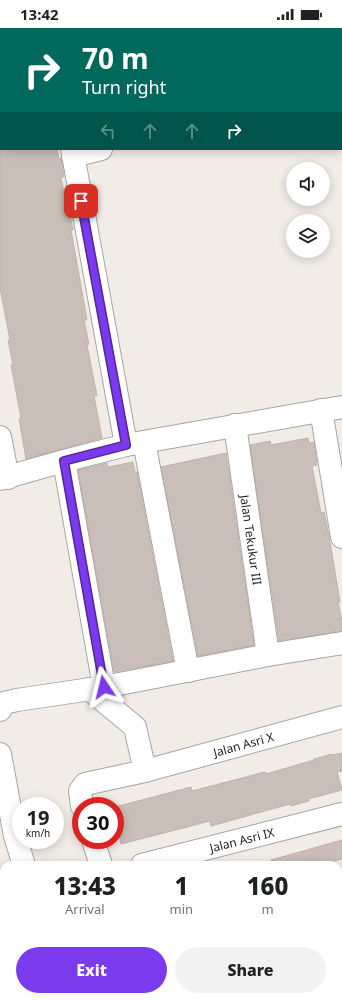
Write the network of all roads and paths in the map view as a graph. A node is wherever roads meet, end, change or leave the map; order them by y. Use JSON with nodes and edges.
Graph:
{"nodes":[{"id":1,"x":91,"y":150,"type":"edge"},
{"id":2,"x":72,"y":152,"type":"edge"},
{"id":3,"x":332,"y":409,"type":"edge"},
{"id":4,"x":235,"y":425,"type":"junction"},
{"id":5,"x":0,"y":437,"type":"edge"},
{"id":6,"x":135,"y":443,"type":"junction"},
{"id":7,"x":64,"y":461,"type":"junction"},
{"id":8,"x":4,"y":478,"type":"edge"},
{"id":9,"x":342,"y":537,"type":"edge"},
{"id":10,"x":342,"y":643,"type":"edge"},
{"id":11,"x":268,"y":655,"type":"junction"},
{"id":12,"x":188,"y":671,"type":"junction"},
{"id":13,"x":97,"y":688,"type":"junction"},
{"id":14,"x":1,"y":699,"type":"edge"},
{"id":15,"x":342,"y":717,"type":"edge"},
{"id":16,"x":0,"y":754,"type":"edge"},
{"id":17,"x":145,"y":771,"type":"junction"},
{"id":18,"x":81,"y":797,"type":"edge"},
{"id":19,"x":342,"y":814,"type":"edge"},
{"id":20,"x":8,"y":838,"type":"edge"},
{"id":21,"x":96,"y":849,"type":"edge"},
{"id":22,"x":22,"y":861,"type":"edge"},
{"id":23,"x":100,"y":861,"type":"edge"},
{"id":24,"x":158,"y":861,"type":"edge"}],
"edges":[{"from":1,"to":2,"type":"street"},
{"from":2,"to":6,"type":"street"},
{"from":3,"to":4,"type":"street"},
{"from":3,"to":9,"type":"street"},
{"from":4,"to":6,"type":"street"},
{"from":4,"to":11,"type":"street","name":"Jalan Tekukur III"},
{"from":5,"to":8,"type":"street"},
{"from":6,"to":7,"type":"street"},
{"from":6,"to":12,"type":"street"},
{"from":7,"to":8,"type":"street"},
{"from":7,"to":13,"type":"street"},
{"from":10,"to":11,"type":"street"},
{"from":11,"to":12,"type":"street"},
{"from":12,"to":13,"type":"street"},
{"from":13,"to":14,"type":"street"},
{"from":13,"to":17,"type":"street"},
{"from":15,"to":17,"type":"street","name":"Jalan Asri X"},
{"from":16,"to":20,"type":"street"},
{"from":17,"to":18,"type":"street","name":"Jalan Asri X"},
{"from":19,"to":24,"type":"street","name":"Jalan Asri IX"},
{"from":20,"to":22,"type":"street"},
{"from":21,"to":23,"type":"street"}]}
